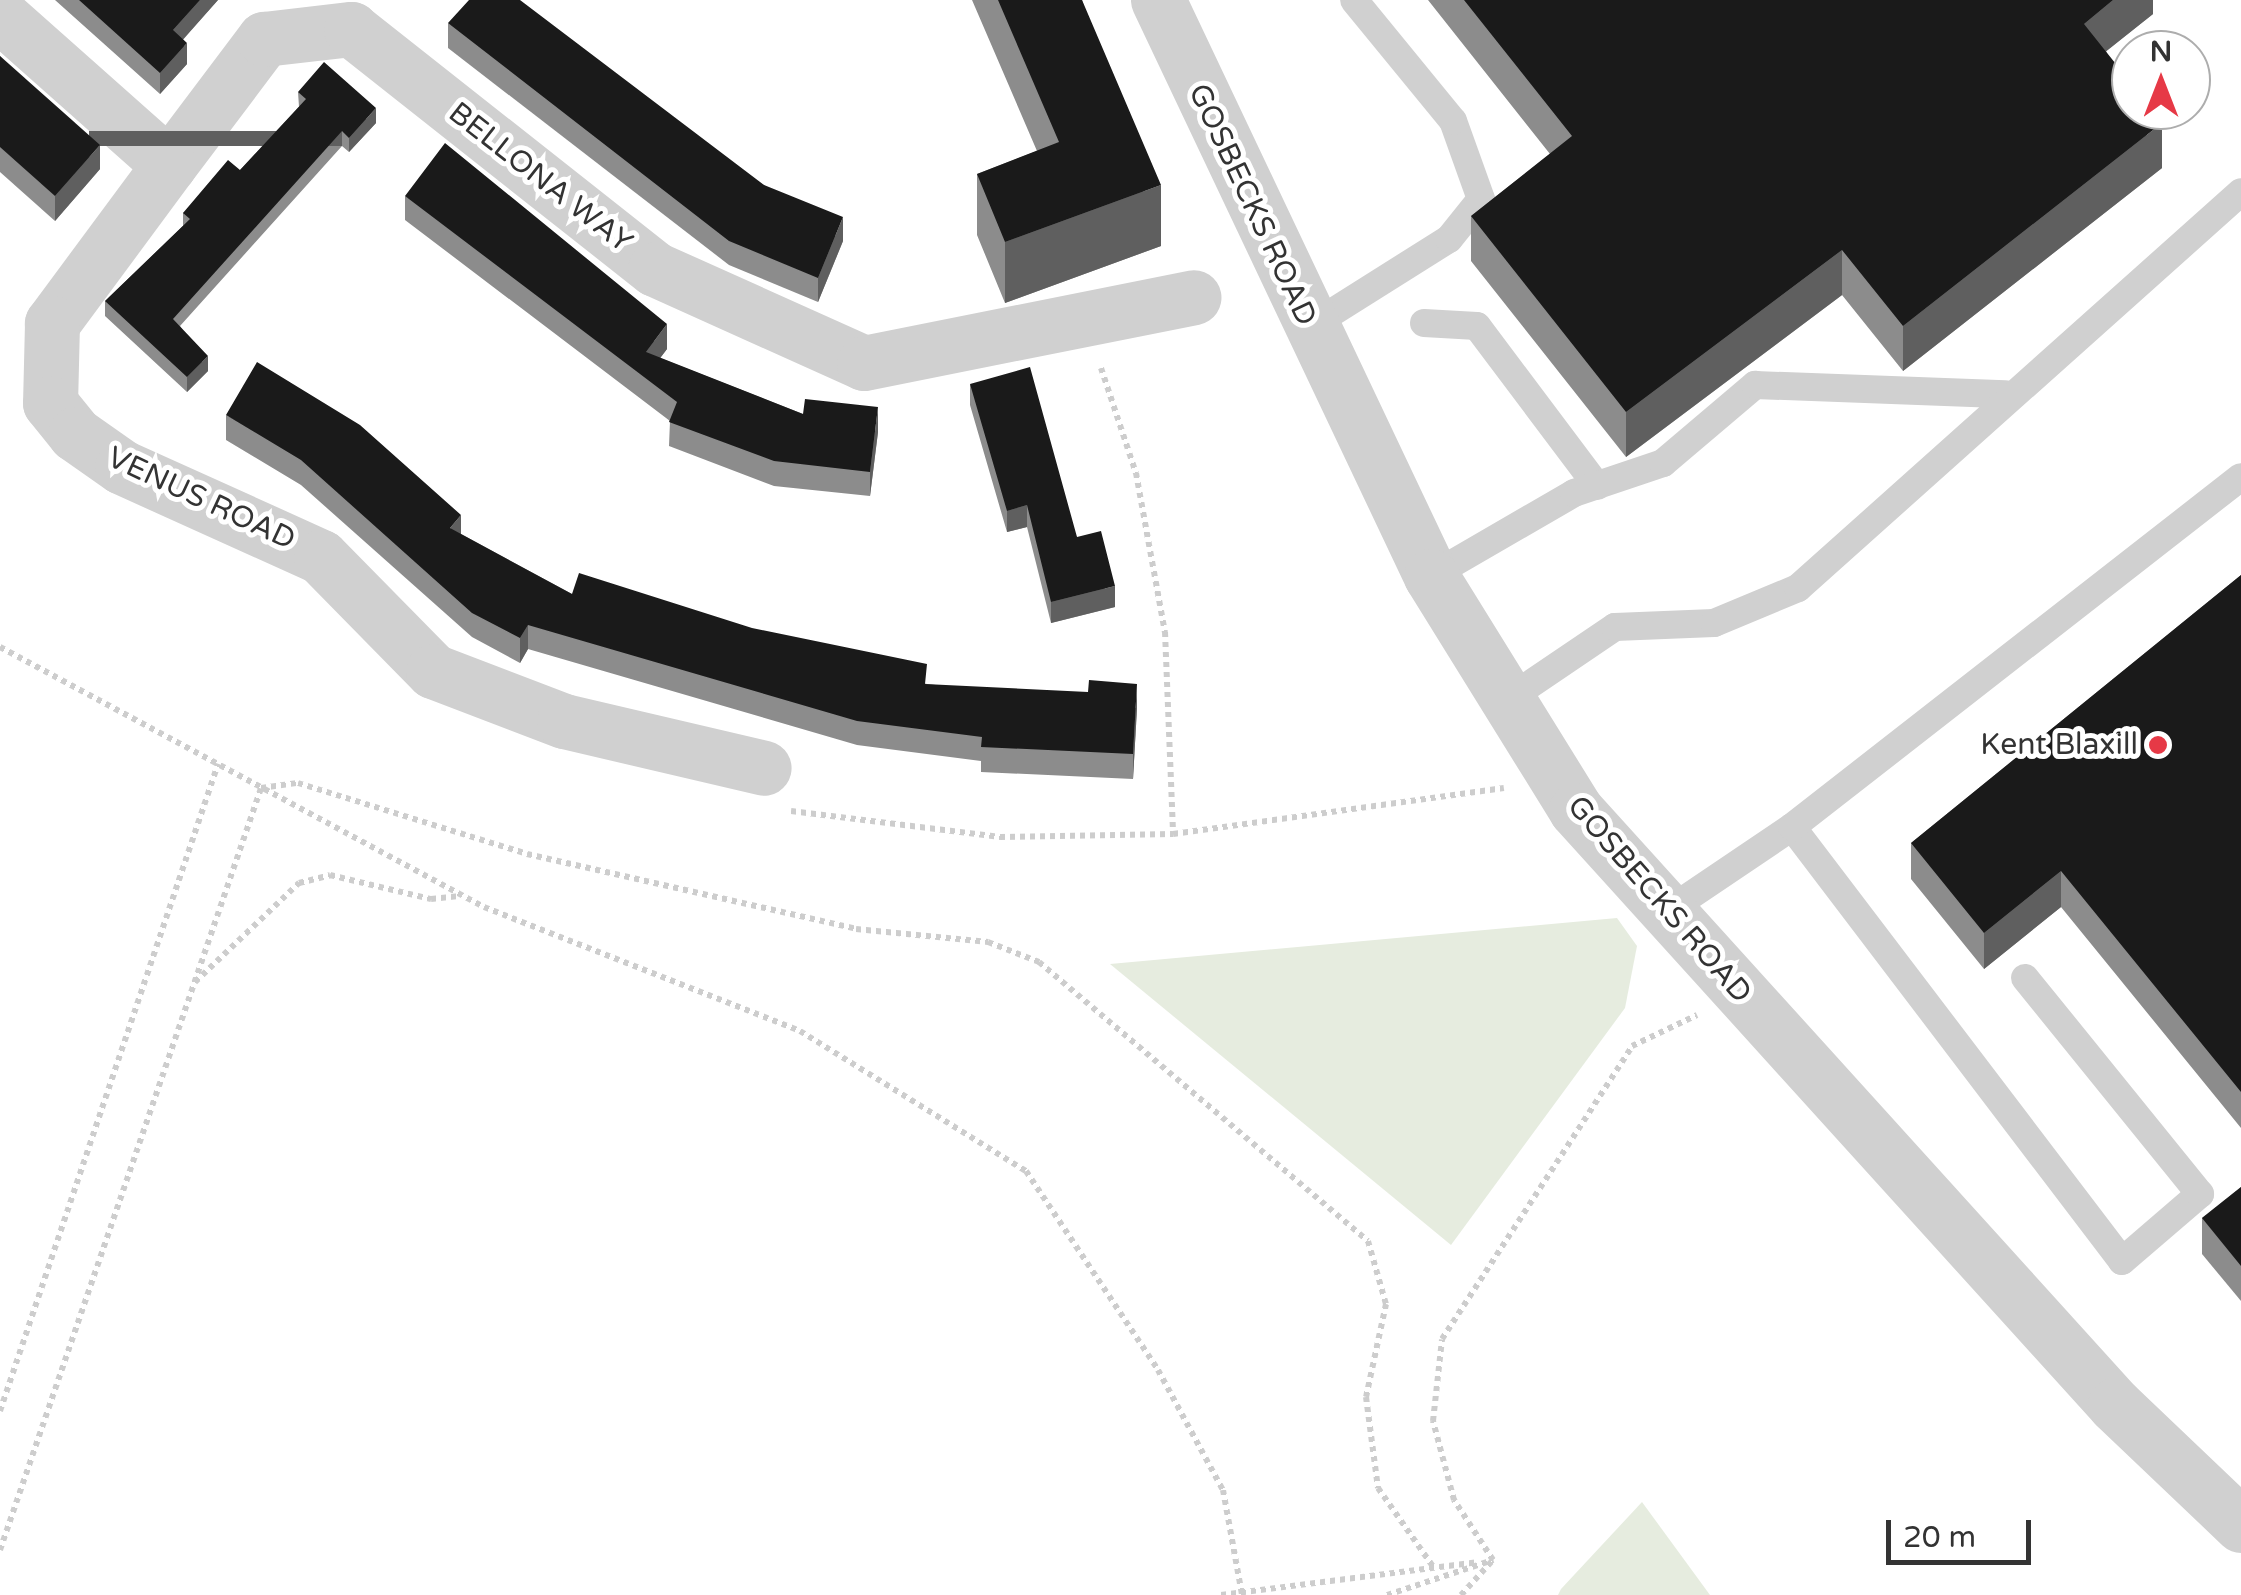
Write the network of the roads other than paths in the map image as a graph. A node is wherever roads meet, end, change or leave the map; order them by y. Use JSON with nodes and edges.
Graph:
{"nodes":[{"id":1,"x":1158,"y":0,"type":"edge"},
{"id":2,"x":1354,"y":0,"type":"edge"},
{"id":3,"x":0,"y":15,"type":"edge"},
{"id":4,"x":169,"y":165,"type":"junction"},
{"id":5,"x":2241,"y":192,"type":"edge"},
{"id":6,"x":1193,"y":296,"type":"dead end"},
{"id":7,"x":1424,"y":323,"type":"dead end"},
{"id":8,"x":1308,"y":327,"type":"junction"},
{"id":9,"x":2006,"y":394,"type":"junction"},
{"id":10,"x":2241,"y":477,"type":"edge"},
{"id":11,"x":1597,"y":486,"type":"junction"},
{"id":12,"x":1431,"y":576,"type":"junction"},
{"id":13,"x":1508,"y":700,"type":"junction"},
{"id":14,"x":764,"y":768,"type":"road end"},
{"id":15,"x":1792,"y":827,"type":"junction"},
{"id":16,"x":1669,"y":910,"type":"junction"},
{"id":17,"x":2025,"y":978,"type":"dead end"},
{"id":18,"x":2241,"y":1525,"type":"edge"}],
"edges":[{"from":1,"to":8,"type":"street","name":"GOSBECKS ROAD"},
{"from":2,"to":8,"type":"lane"},
{"from":3,"to":4,"type":"street"},
{"from":4,"to":6,"type":"street","name":"BELLONA WAY"},
{"from":4,"to":14,"type":"street","name":"VENUS ROAD"},
{"from":5,"to":9,"type":"lane"},
{"from":7,"to":11,"type":"lane"},
{"from":8,"to":12,"type":"street","name":"GOSBECKS ROAD"},
{"from":9,"to":11,"type":"lane"},
{"from":9,"to":13,"type":"lane"},
{"from":10,"to":15,"type":"lane"},
{"from":11,"to":12,"type":"lane"},
{"from":12,"to":13,"type":"street","name":"GOSBECKS ROAD"},
{"from":13,"to":16,"type":"street","name":"GOSBECKS ROAD"},
{"from":15,"to":16,"type":"lane"},
{"from":15,"to":17,"type":"lane"},
{"from":16,"to":18,"type":"street","name":"GOSBECKS ROAD"}]}
